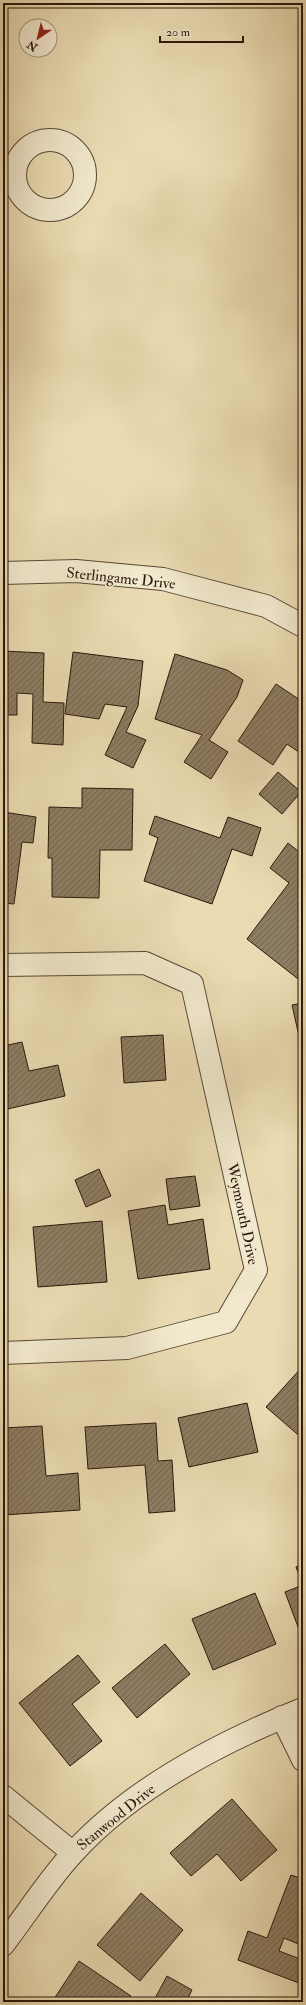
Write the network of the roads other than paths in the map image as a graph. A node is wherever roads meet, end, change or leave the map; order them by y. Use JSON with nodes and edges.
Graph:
{"nodes":[{"id":1,"x":3,"y":573,"type":"edge"},
{"id":2,"x":303,"y":626,"type":"edge"},
{"id":3,"x":3,"y":965,"type":"edge"},
{"id":4,"x":3,"y":1353,"type":"edge"},
{"id":5,"x":303,"y":1709,"type":"edge"},
{"id":6,"x":282,"y":1717,"type":"junction"},
{"id":7,"x":303,"y":1760,"type":"edge"},
{"id":8,"x":3,"y":1796,"type":"edge"},
{"id":9,"x":73,"y":1853,"type":"junction"},
{"id":10,"x":3,"y":1944,"type":"edge"}],
"edges":[{"from":1,"to":2,"type":"street","name":"Sterlingame Drive"},
{"from":3,"to":4,"type":"street","name":"Weymouth Drive"},
{"from":5,"to":6,"type":"street","name":"Stanwood Drive"},
{"from":6,"to":7,"type":"street"},
{"from":6,"to":9,"type":"street","name":"Stanwood Drive"},
{"from":8,"to":9,"type":"street"},
{"from":9,"to":10,"type":"street","name":"Stanwood Drive"}]}
